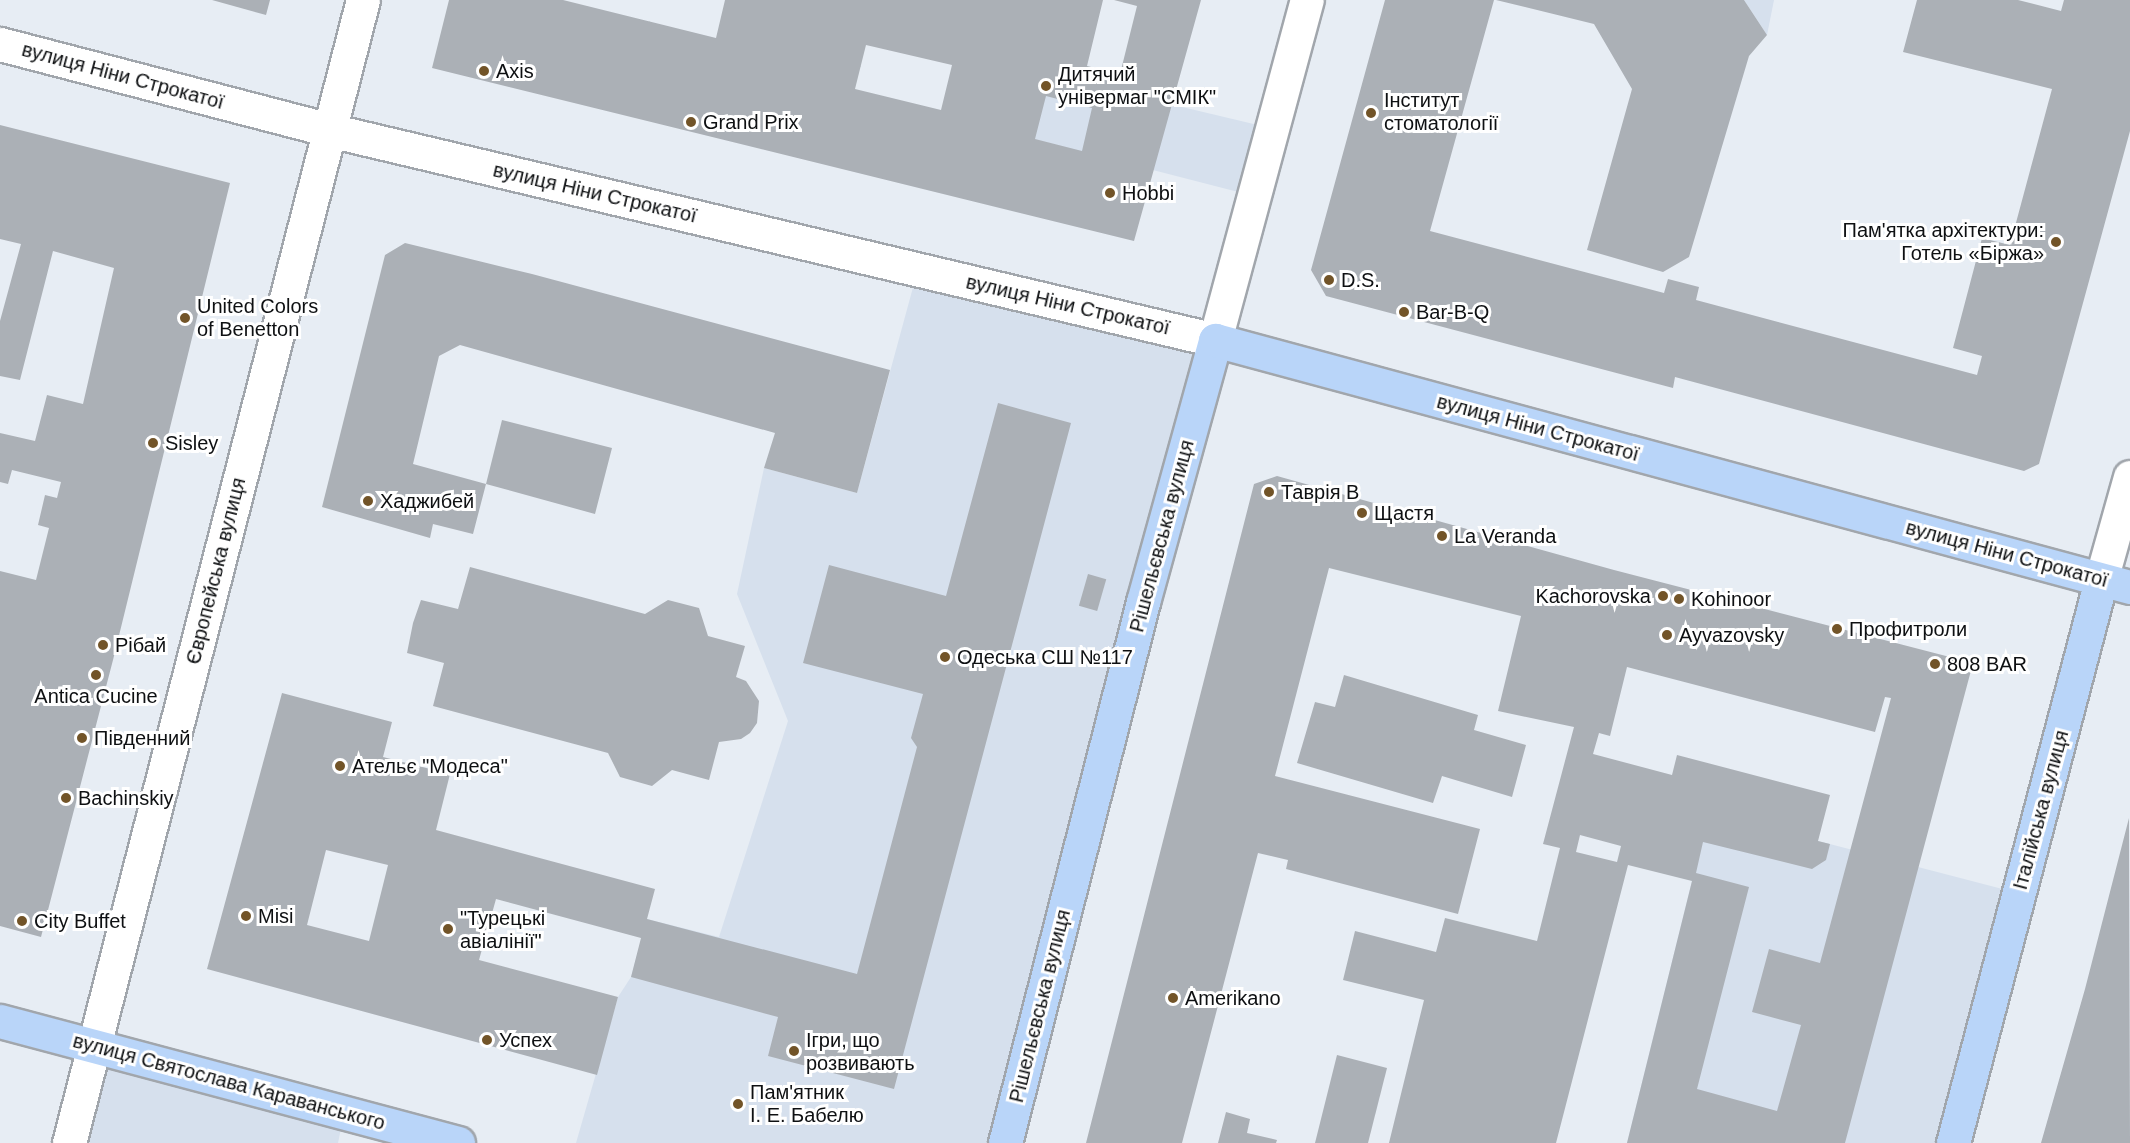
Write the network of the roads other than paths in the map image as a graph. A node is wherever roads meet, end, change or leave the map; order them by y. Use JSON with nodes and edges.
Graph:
{"nodes":[{"id":1,"x":363,"y":0,"type":"edge"},
{"id":2,"x":1307,"y":0,"type":"edge"},
{"id":3,"x":0,"y":44,"type":"edge"},
{"id":4,"x":329,"y":130,"type":"junction"},
{"id":5,"x":1215,"y":340,"type":"junction"},
{"id":6,"x":2130,"y":477,"type":"edge"},
{"id":7,"x":2115,"y":583,"type":"edge"},
{"id":8,"x":0,"y":1021,"type":"edge"},
{"id":9,"x":94,"y":1046,"type":"junction"},
{"id":10,"x":69,"y":1143,"type":"edge"},
{"id":11,"x":459,"y":1143,"type":"edge"},
{"id":12,"x":1005,"y":1143,"type":"edge"},
{"id":13,"x":1953,"y":1143,"type":"edge"}],
"edges":[{"from":1,"to":4,"type":"street","name":"Європейська вулиця"},
{"from":2,"to":5,"type":"street","name":"Рішельєвська вулиця"},
{"from":3,"to":4,"type":"street","name":"вулиця Ніни Строкатої"},
{"from":4,"to":5,"type":"street","name":"вулиця Ніни Строкатої"},
{"from":4,"to":9,"type":"street","name":"Європейська вулиця"},
{"from":5,"to":7,"type":"main road","name":"вулиця Ніни Строкатої"},
{"from":5,"to":12,"type":"main road","name":"Рішельєвська вулиця"},
{"from":6,"to":7,"type":"street","name":"Італійська вулиця"},
{"from":7,"to":13,"type":"main road","name":"Італійська вулиця"},
{"from":8,"to":9,"type":"main road","name":"вулиця Святослава Караванського"},
{"from":9,"to":10,"type":"street","name":"Європейська вулиця"},
{"from":9,"to":11,"type":"main road","name":"вулиця Святослава Караванського"}]}
